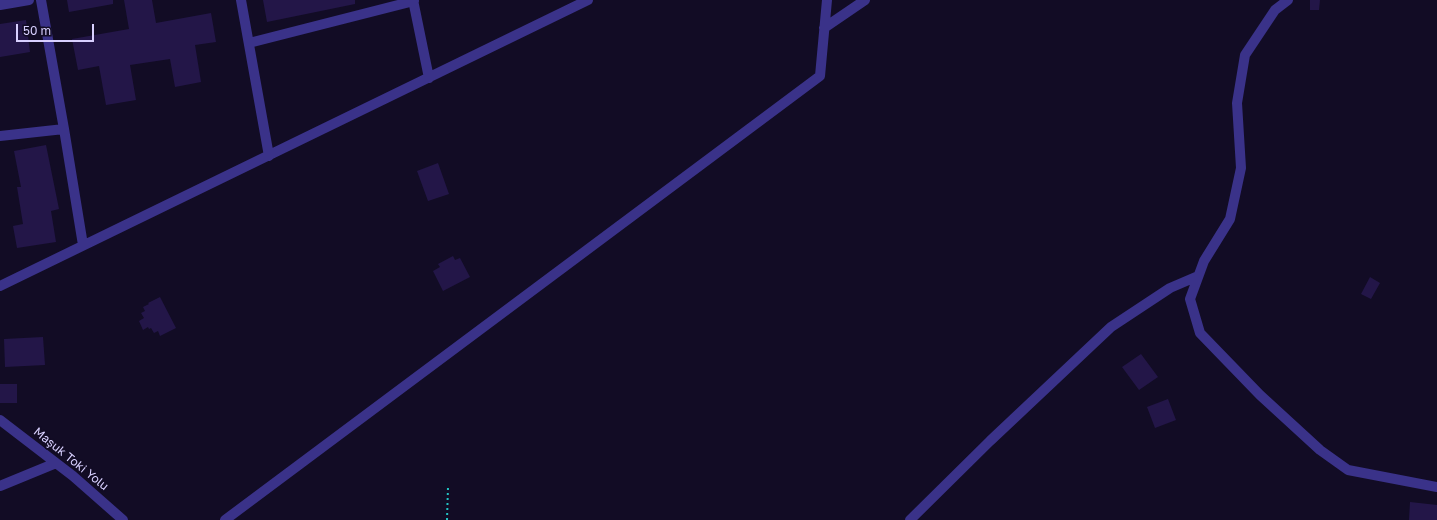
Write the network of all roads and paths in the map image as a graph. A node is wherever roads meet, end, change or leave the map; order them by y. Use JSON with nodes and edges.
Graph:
{"nodes":[{"id":1,"x":29,"y":0,"type":"edge"},
{"id":2,"x":41,"y":0,"type":"edge"},
{"id":3,"x":241,"y":0,"type":"edge"},
{"id":4,"x":588,"y":0,"type":"edge"},
{"id":5,"x":827,"y":0,"type":"edge"},
{"id":6,"x":865,"y":0,"type":"edge"},
{"id":7,"x":1288,"y":0,"type":"edge"},
{"id":8,"x":414,"y":1,"type":"edge"},
{"id":9,"x":0,"y":5,"type":"edge"},
{"id":10,"x":824,"y":28,"type":"junction"},
{"id":11,"x":249,"y":43,"type":"junction"},
{"id":12,"x":429,"y":78,"type":"junction"},
{"id":13,"x":64,"y":129,"type":"junction"},
{"id":14,"x":0,"y":136,"type":"edge"},
{"id":15,"x":269,"y":156,"type":"junction"},
{"id":16,"x":83,"y":245,"type":"junction"},
{"id":17,"x":1198,"y":276,"type":"junction"},
{"id":18,"x":0,"y":286,"type":"edge"},
{"id":19,"x":0,"y":420,"type":"edge"},
{"id":20,"x":56,"y":463,"type":"junction"},
{"id":21,"x":0,"y":486,"type":"edge"},
{"id":22,"x":448,"y":487,"type":"dead end"},
{"id":23,"x":1437,"y":487,"type":"edge"},
{"id":24,"x":123,"y":520,"type":"edge"},
{"id":25,"x":225,"y":520,"type":"edge"},
{"id":26,"x":447,"y":520,"type":"edge"},
{"id":27,"x":910,"y":520,"type":"edge"}],
"edges":[{"from":1,"to":9,"type":"street"},
{"from":2,"to":13,"type":"street"},
{"from":3,"to":11,"type":"street"},
{"from":4,"to":12,"type":"street"},
{"from":5,"to":10,"type":"street"},
{"from":6,"to":10,"type":"street"},
{"from":7,"to":17,"type":"street"},
{"from":8,"to":11,"type":"street"},
{"from":8,"to":12,"type":"street"},
{"from":10,"to":25,"type":"street"},
{"from":11,"to":15,"type":"street"},
{"from":12,"to":15,"type":"street"},
{"from":13,"to":14,"type":"street"},
{"from":13,"to":16,"type":"street"},
{"from":15,"to":16,"type":"street"},
{"from":16,"to":18,"type":"street"},
{"from":17,"to":23,"type":"street"},
{"from":17,"to":27,"type":"street"},
{"from":19,"to":20,"type":"street","name":"Maşuk Toki Yolu"},
{"from":20,"to":21,"type":"street"},
{"from":20,"to":24,"type":"street","name":"Maşuk Toki Yolu"},
{"from":22,"to":26,"type":"path"}]}
